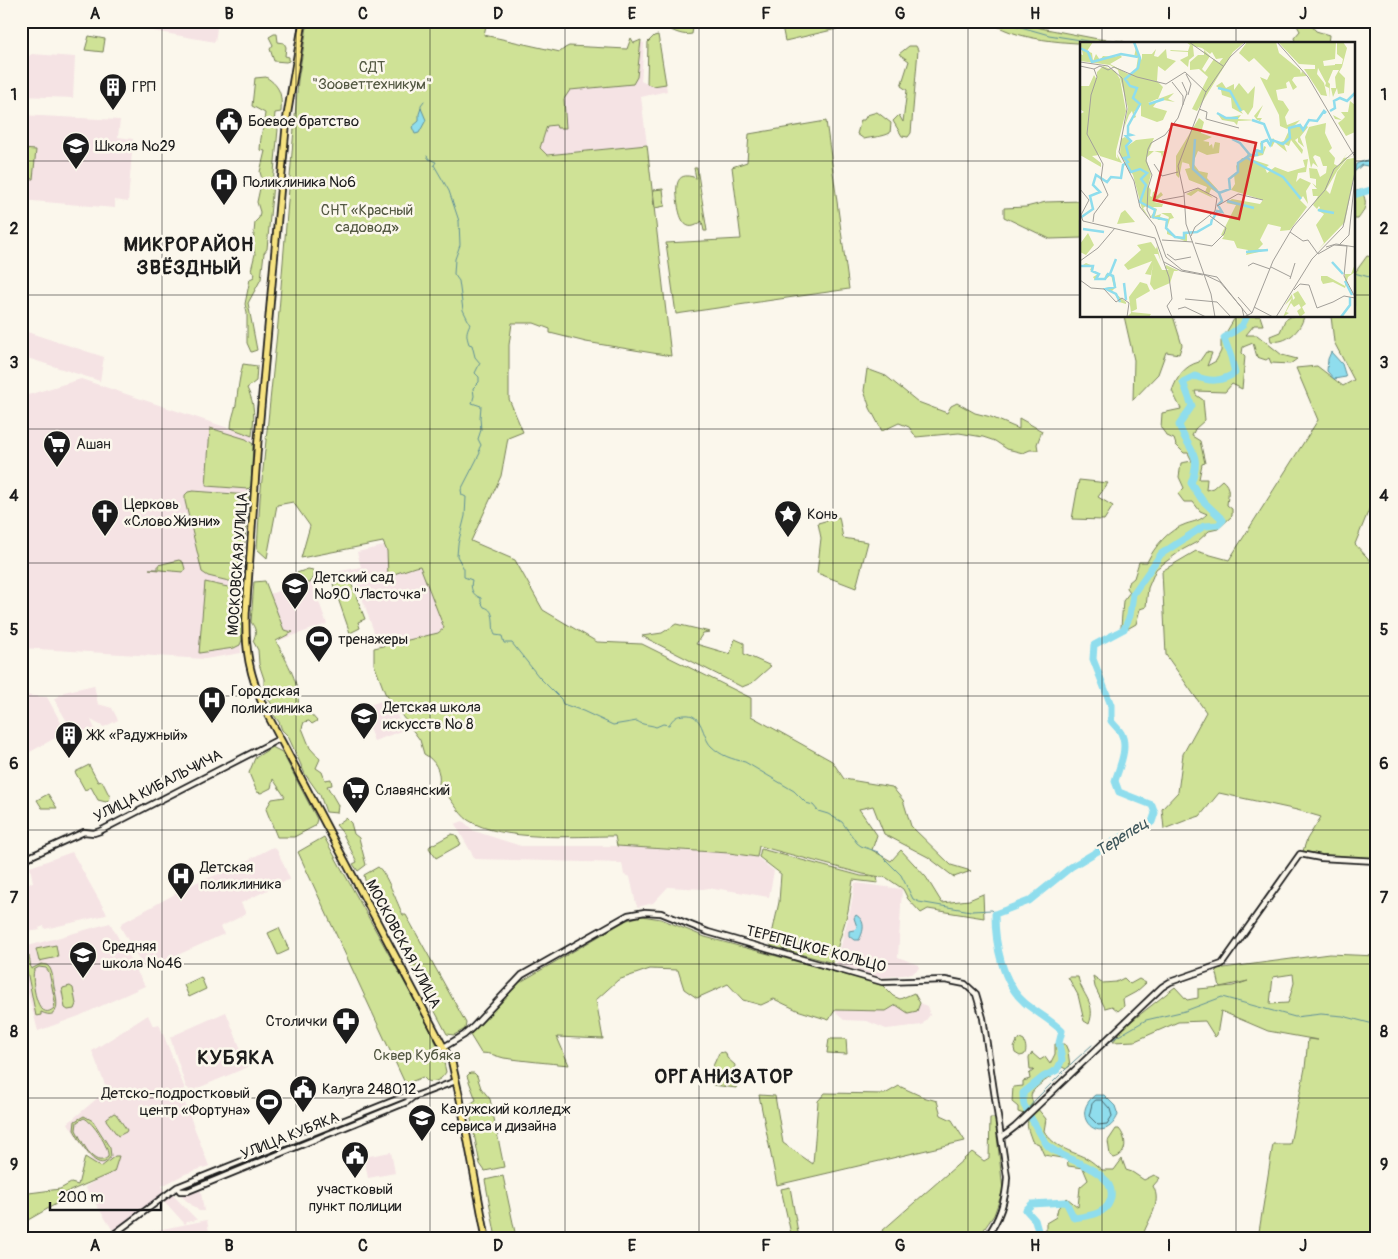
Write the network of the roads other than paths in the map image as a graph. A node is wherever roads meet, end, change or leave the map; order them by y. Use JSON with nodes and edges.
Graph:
{"nodes":[{"id":1,"x":303,"y":21,"type":"edge"},
{"id":2,"x":279,"y":738,"type":"junction"},
{"id":3,"x":21,"y":849,"type":"edge"},
{"id":4,"x":1377,"y":861,"type":"edge"},
{"id":5,"x":444,"y":1047,"type":"junction"},
{"id":6,"x":456,"y":1081,"type":"junction"},
{"id":7,"x":1002,"y":1137,"type":"junction"},
{"id":8,"x":114,"y":1234,"type":"dead end"},
{"id":9,"x":486,"y":1238,"type":"edge"},
{"id":10,"x":986,"y":1238,"type":"edge"}],
"edges":[{"from":1,"to":2,"type":"main road","name":"МОСКОВСКАЯ УЛИЦА"},
{"from":2,"to":3,"type":"street","name":"УЛИЦА КИБАЛЬЧИЧА"},
{"from":2,"to":5,"type":"main road","name":"МОСКОВСКАЯ УЛИЦА"},
{"from":4,"to":7,"type":"street"},
{"from":5,"to":6,"type":"main road","name":"МОСКОВСКАЯ УЛИЦА"},
{"from":5,"to":7,"type":"street","name":"ТЕРЕПЕЦКОЕ КОЛЬЦО"},
{"from":6,"to":8,"type":"street","name":"УЛИЦА КУБЯКА"},
{"from":6,"to":9,"type":"main road","name":"МОСКОВСКАЯ УЛИЦА"},
{"from":7,"to":10,"type":"street","name":"ТЕРЕПЕЦКОЕ КОЛЬЦО"}]}
